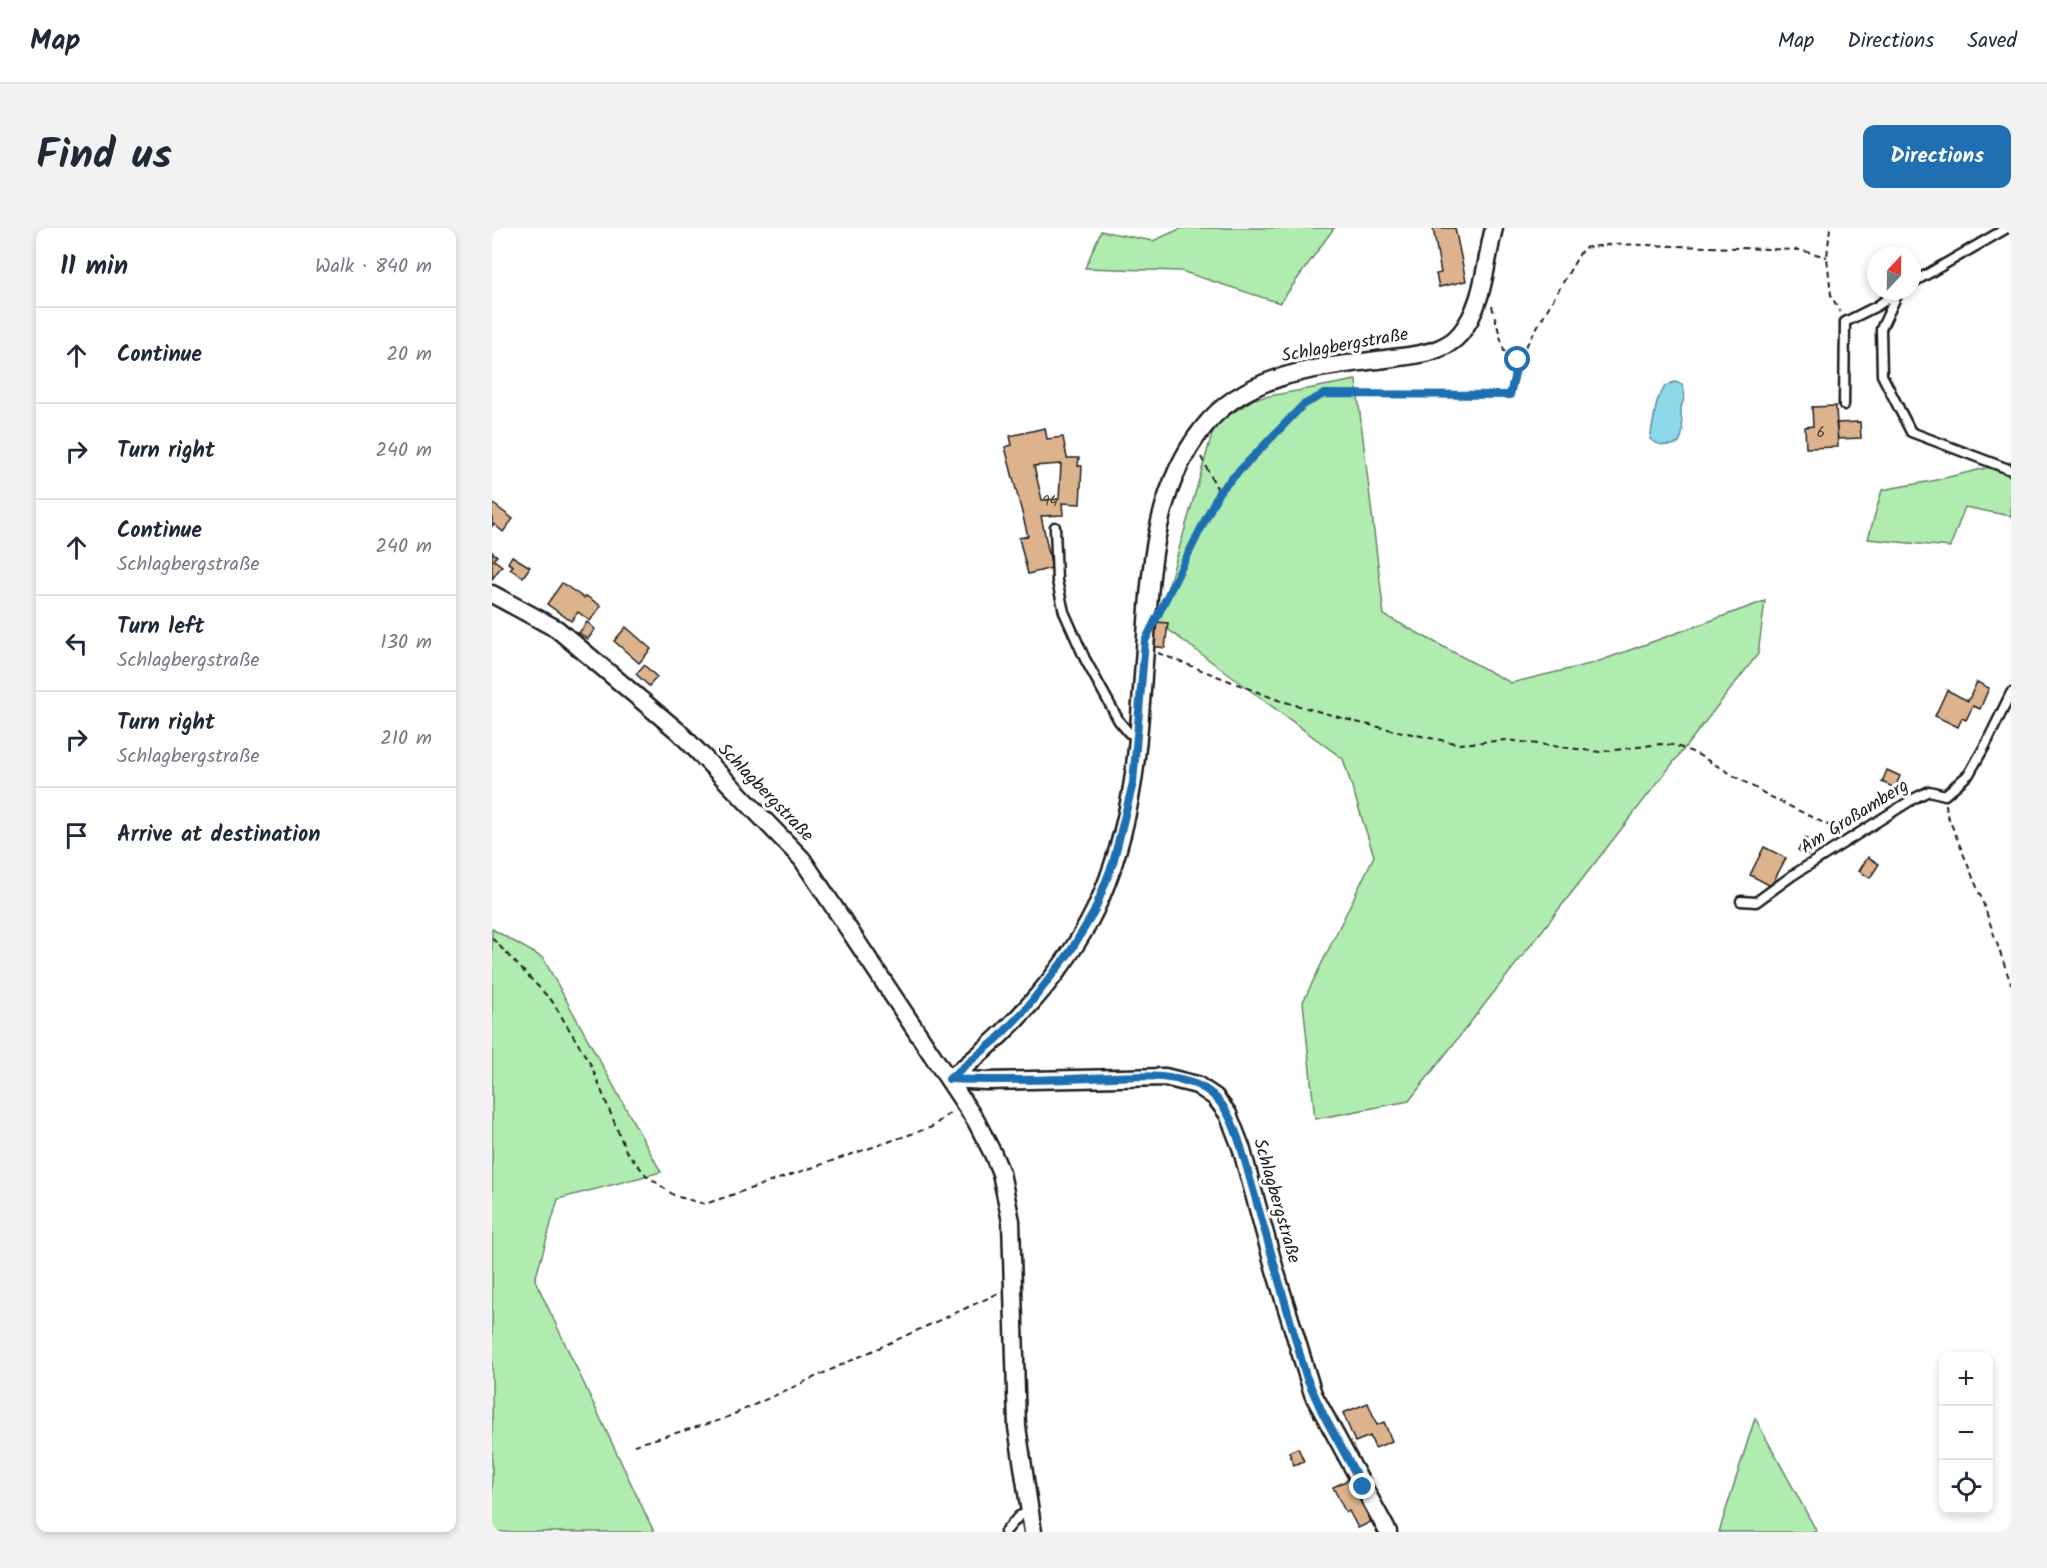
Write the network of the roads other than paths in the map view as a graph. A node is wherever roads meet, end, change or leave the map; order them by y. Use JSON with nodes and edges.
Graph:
{"nodes":[{"id":1,"x":1494,"y":228,"type":"edge"},
{"id":2,"x":2007,"y":228,"type":"edge"},
{"id":3,"x":1921,"y":278,"type":"edge"},
{"id":4,"x":1886,"y":300,"type":"edge"},
{"id":5,"x":1895,"y":300,"type":"edge"},
{"id":6,"x":1844,"y":405,"type":"dead end"},
{"id":7,"x":2011,"y":470,"type":"edge"},
{"id":8,"x":1055,"y":527,"type":"dead end"},
{"id":9,"x":492,"y":594,"type":"edge"},
{"id":10,"x":2011,"y":693,"type":"edge"},
{"id":11,"x":1137,"y":736,"type":"junction"},
{"id":12,"x":1741,"y":901,"type":"dead end"},
{"id":13,"x":949,"y":1079,"type":"junction"},
{"id":14,"x":1030,"y":1512,"type":"junction"},
{"id":15,"x":1005,"y":1532,"type":"edge"},
{"id":16,"x":1033,"y":1532,"type":"edge"},
{"id":17,"x":1388,"y":1532,"type":"edge"}],
"edges":[{"from":1,"to":11,"type":"street","name":"Schlagbergstraße"},
{"from":2,"to":3,"type":"lane"},
{"from":4,"to":6,"type":"lane"},
{"from":5,"to":7,"type":"lane"},
{"from":8,"to":11,"type":"lane"},
{"from":9,"to":13,"type":"street","name":"Schlagbergstraße"},
{"from":10,"to":12,"type":"lane","name":"Am Großamberg"},
{"from":11,"to":13,"type":"street","name":"Schlagbergstraße"},
{"from":13,"to":14,"type":"street","name":"Schlagbergstraße"},
{"from":13,"to":17,"type":"street","name":"Schlagbergstraße"},
{"from":14,"to":15,"type":"lane"},
{"from":14,"to":16,"type":"street","name":"Schlagbergstraße"}]}
